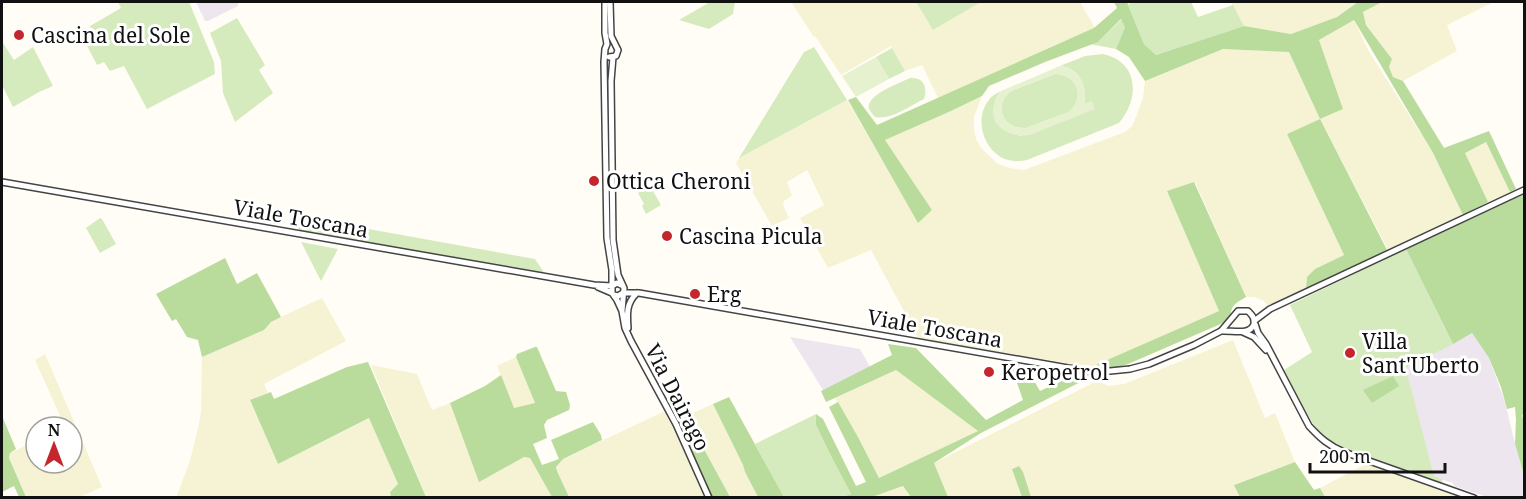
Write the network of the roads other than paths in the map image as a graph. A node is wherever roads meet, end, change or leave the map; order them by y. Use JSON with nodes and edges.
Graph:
{"nodes":[{"id":1,"x":605,"y":2,"type":"edge"},
{"id":2,"x":610,"y":2,"type":"edge"},
{"id":3,"x":611,"y":44,"type":"junction"},
{"id":4,"x":605,"y":51,"type":"junction"},
{"id":5,"x":613,"y":57,"type":"junction"},
{"id":6,"x":2,"y":182,"type":"edge"},
{"id":7,"x":1524,"y":190,"type":"edge"},
{"id":8,"x":594,"y":285,"type":"junction"},
{"id":9,"x":622,"y":285,"type":"junction"},
{"id":10,"x":612,"y":286,"type":"junction"},
{"id":11,"x":623,"y":293,"type":"junction"},
{"id":12,"x":638,"y":293,"type":"junction"},
{"id":13,"x":613,"y":294,"type":"junction"},
{"id":14,"x":1270,"y":309,"type":"junction"},
{"id":15,"x":622,"y":311,"type":"junction"},
{"id":16,"x":1248,"y":311,"type":"junction"},
{"id":17,"x":1233,"y":319,"type":"junction"},
{"id":18,"x":1254,"y":322,"type":"junction"},
{"id":19,"x":1221,"y":331,"type":"junction"},
{"id":20,"x":1240,"y":331,"type":"junction"},
{"id":21,"x":629,"y":336,"type":"junction"},
{"id":22,"x":1271,"y":356,"type":"junction"},
{"id":23,"x":709,"y":498,"type":"edge"},
{"id":24,"x":1474,"y":498,"type":"edge"}],
"edges":[{"from":1,"to":3,"type":"street"},
{"from":2,"to":3,"type":"street"},
{"from":3,"to":4,"type":"street"},
{"from":3,"to":5,"type":"street"},
{"from":4,"to":5,"type":"street"},
{"from":4,"to":10,"type":"street"},
{"from":5,"to":9,"type":"street"},
{"from":6,"to":8,"type":"street","name":"Viale Toscana"},
{"from":7,"to":14,"type":"street","name":"Viale Toscana"},
{"from":8,"to":10,"type":"street","name":"Viale Toscana"},
{"from":8,"to":13,"type":"street","name":"Viale Toscana"},
{"from":9,"to":10,"type":"street"},
{"from":9,"to":11,"type":"street"},
{"from":9,"to":12,"type":"street","name":"Viale Toscana"},
{"from":10,"to":13,"type":"street"},
{"from":11,"to":12,"type":"street","name":"Viale Toscana"},
{"from":11,"to":13,"type":"street"},
{"from":11,"to":15,"type":"street"},
{"from":12,"to":19,"type":"street","name":"Viale Toscana"},
{"from":12,"to":21,"type":"street"},
{"from":13,"to":15,"type":"street"},
{"from":14,"to":16,"type":"street","name":"Viale Toscana"},
{"from":14,"to":18,"type":"street","name":"Viale Toscana"},
{"from":15,"to":21,"type":"street","name":"Via Dairago"},
{"from":16,"to":17,"type":"street","name":"Viale Toscana"},
{"from":16,"to":18,"type":"street"},
{"from":17,"to":19,"type":"street","name":"Viale Toscana"},
{"from":17,"to":20,"type":"street"},
{"from":18,"to":20,"type":"street","name":"Viale Toscana"},
{"from":18,"to":22,"type":"street"},
{"from":19,"to":20,"type":"street","name":"Viale Toscana"},
{"from":20,"to":22,"type":"street"},
{"from":21,"to":23,"type":"street","name":"Via Dairago"},
{"from":22,"to":24,"type":"street"}]}
